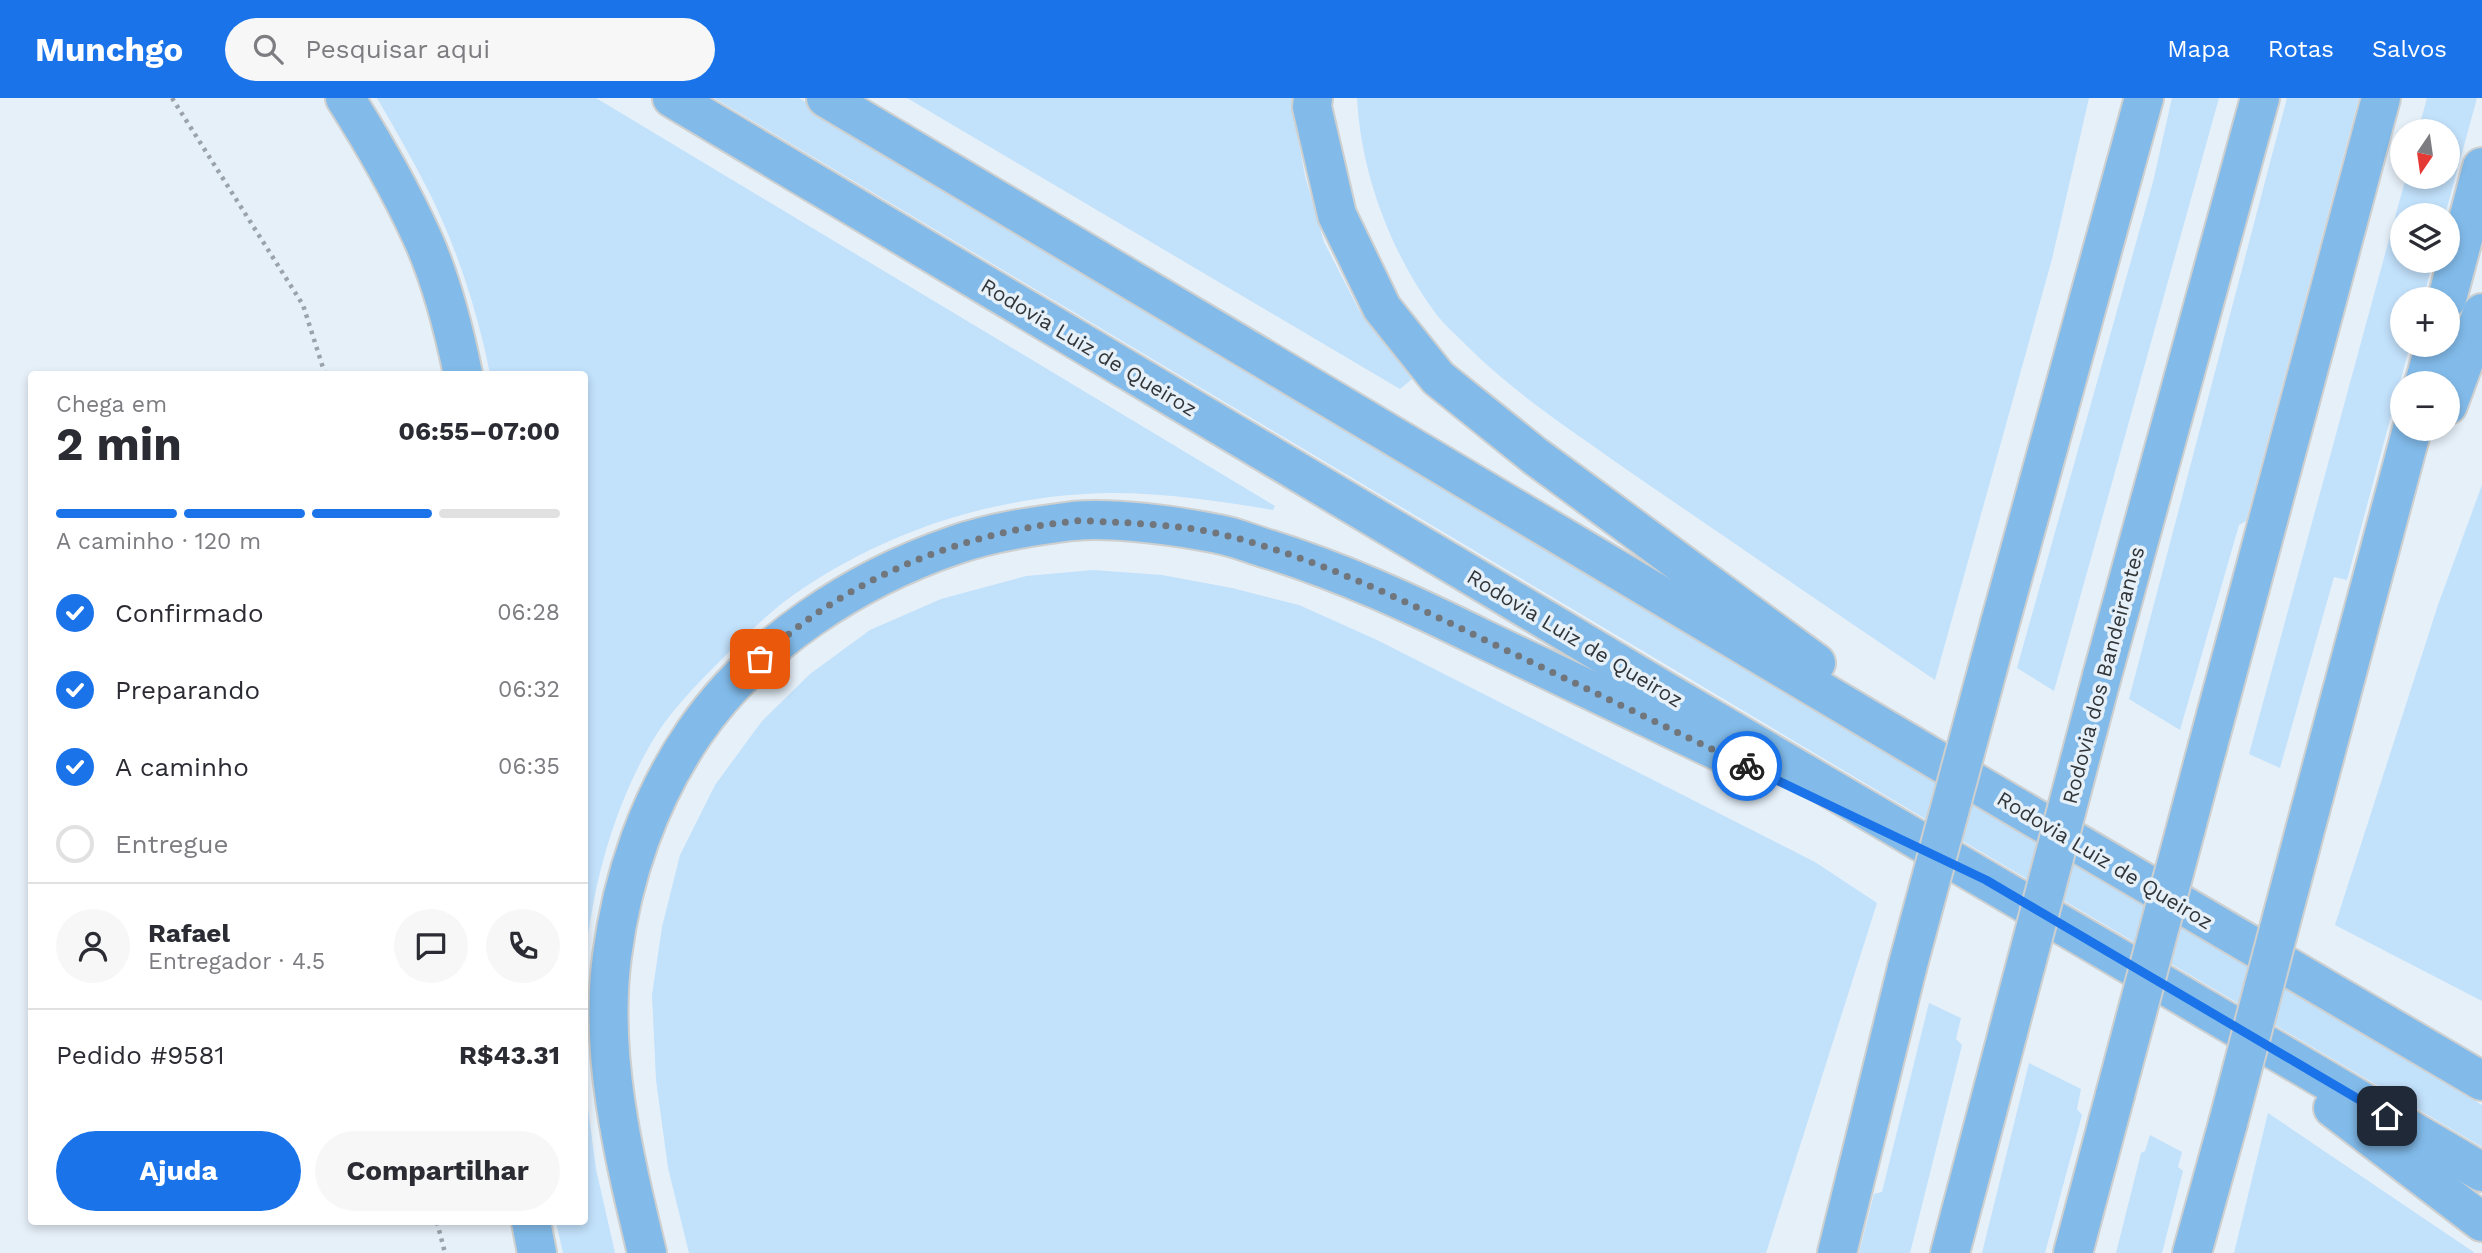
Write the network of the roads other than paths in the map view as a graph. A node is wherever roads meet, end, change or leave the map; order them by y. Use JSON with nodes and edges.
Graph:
{"nodes":[{"id":1,"x":345,"y":98,"type":"edge"},
{"id":2,"x":672,"y":98,"type":"edge"},
{"id":3,"x":826,"y":98,"type":"edge"},
{"id":4,"x":1312,"y":98,"type":"edge"},
{"id":5,"x":2118,"y":98,"type":"edge"},
{"id":6,"x":2144,"y":98,"type":"edge"},
{"id":7,"x":2260,"y":98,"type":"edge"},
{"id":8,"x":2381,"y":98,"type":"edge"},
{"id":9,"x":2482,"y":167,"type":"edge"},
{"id":10,"x":2450,"y":287,"type":"edge"},
{"id":11,"x":2482,"y":313,"type":"edge"},
{"id":12,"x":462,"y":371,"type":"edge"},
{"id":13,"x":2460,"y":373,"type":"edge"},
{"id":14,"x":2062,"y":393,"type":"junction"},
{"id":15,"x":2409,"y":441,"type":"edge"},
{"id":16,"x":2436,"y":441,"type":"edge"},
{"id":17,"x":2339,"y":705,"type":"junction"},
{"id":18,"x":2004,"y":800,"type":"junction"},
{"id":19,"x":1986,"y":880,"type":"junction"},
{"id":20,"x":2223,"y":930,"type":"junction"},
{"id":21,"x":2198,"y":1005,"type":"junction"},
{"id":22,"x":2482,"y":1062,"type":"edge"},
{"id":23,"x":2482,"y":1081,"type":"edge"},
{"id":24,"x":1876,"y":1096,"type":"junction"},
{"id":25,"x":2223,"y":1139,"type":"junction"},
{"id":26,"x":2482,"y":1172,"type":"edge"},
{"id":27,"x":2482,"y":1222,"type":"edge"},
{"id":28,"x":532,"y":1225,"type":"edge"},
{"id":29,"x":537,"y":1253,"type":"edge"},
{"id":30,"x":647,"y":1253,"type":"edge"},
{"id":31,"x":1821,"y":1253,"type":"edge"},
{"id":32,"x":1837,"y":1253,"type":"edge"},
{"id":33,"x":1950,"y":1253,"type":"edge"},
{"id":34,"x":2073,"y":1253,"type":"edge"},
{"id":35,"x":2192,"y":1253,"type":"edge"},
{"id":36,"x":2199,"y":1253,"type":"edge"}],
"edges":[{"from":1,"to":12,"type":"highway"},
{"from":2,"to":19,"type":"highway","name":"Rodovia Luiz de Queiroz"},
{"from":3,"to":18,"type":"highway","name":"Rodovia Luiz de Queiroz"},
{"from":4,"to":18,"type":"highway"},
{"from":5,"to":14,"type":"highway"},
{"from":6,"to":14,"type":"highway"},
{"from":7,"to":33,"type":"highway","name":"Rodovia dos Bandeirantes","bridge":true},
{"from":8,"to":34,"type":"highway","bridge":true},
{"from":9,"to":10,"type":"highway"},
{"from":11,"to":13,"type":"highway"},
{"from":14,"to":24,"type":"highway","bridge":true},
{"from":15,"to":17,"type":"highway"},
{"from":16,"to":17,"type":"highway"},
{"from":17,"to":25,"type":"highway","bridge":true},
{"from":18,"to":20,"type":"highway","name":"Rodovia Luiz de Queiroz"},
{"from":19,"to":21,"type":"highway","name":"Rodovia Luiz de Queiroz"},
{"from":19,"to":30,"type":"highway"},
{"from":20,"to":22,"type":"highway"},
{"from":20,"to":23,"type":"highway","name":"Rodovia Luiz de Queiroz"},
{"from":21,"to":26,"type":"highway","name":"Rodovia Luiz de Queiroz"},
{"from":21,"to":27,"type":"highway"},
{"from":24,"to":31,"type":"highway"},
{"from":24,"to":32,"type":"highway"},
{"from":25,"to":35,"type":"highway"},
{"from":25,"to":36,"type":"highway"},
{"from":28,"to":29,"type":"highway"}]}
